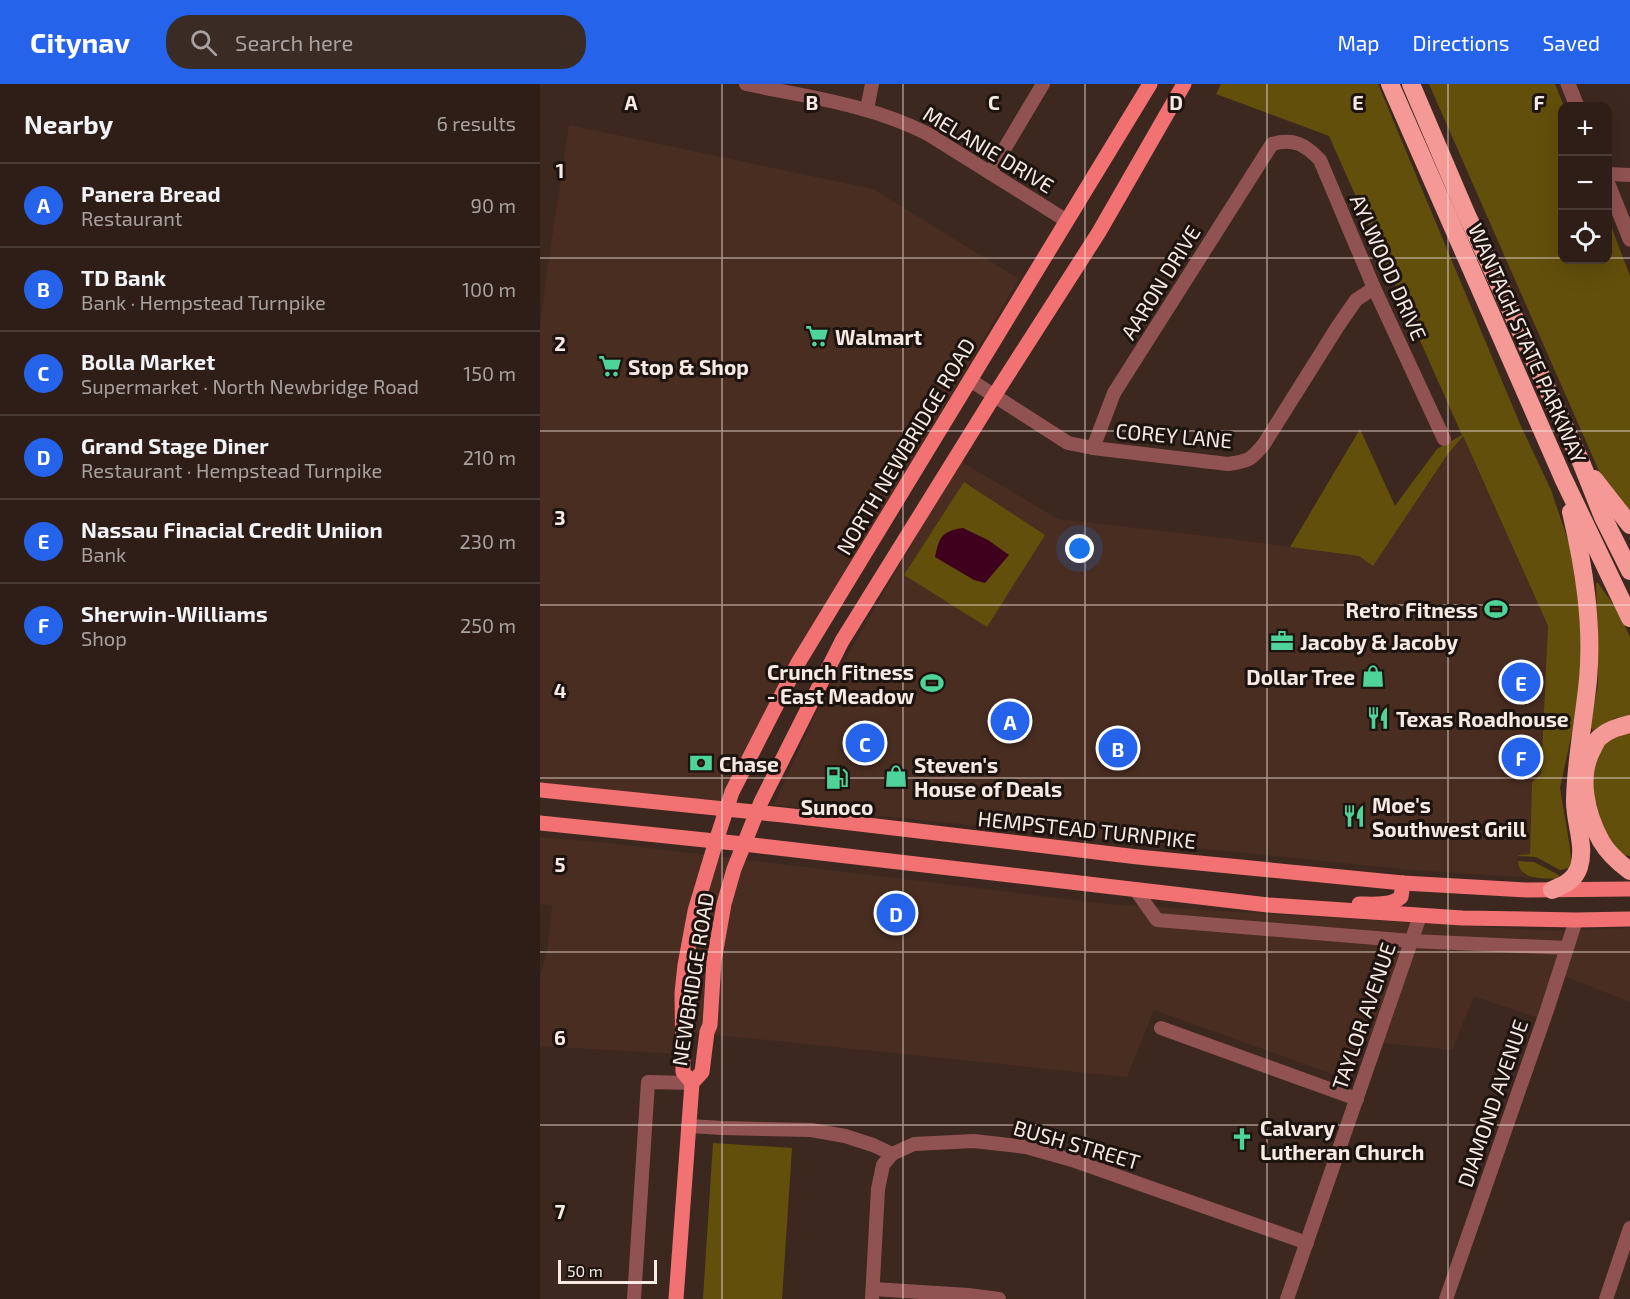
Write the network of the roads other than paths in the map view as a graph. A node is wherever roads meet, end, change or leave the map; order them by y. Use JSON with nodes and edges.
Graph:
{"nodes":[{"id":1,"x":746,"y":84,"type":"edge"},
{"id":2,"x":872,"y":84,"type":"edge"},
{"id":3,"x":1043,"y":84,"type":"edge"},
{"id":4,"x":1150,"y":84,"type":"edge"},
{"id":5,"x":1184,"y":84,"type":"edge"},
{"id":6,"x":1390,"y":84,"type":"edge"},
{"id":7,"x":1411,"y":84,"type":"edge"},
{"id":8,"x":1568,"y":84,"type":"edge"},
{"id":9,"x":1575,"y":102,"type":"edge"},
{"id":10,"x":867,"y":109,"type":"junction"},
{"id":11,"x":1272,"y":144,"type":"joint"},
{"id":12,"x":990,"y":173,"type":"junction"},
{"id":13,"x":1612,"y":174,"type":"edge"},
{"id":14,"x":1630,"y":175,"type":"edge"},
{"id":15,"x":1612,"y":194,"type":"edge"},
{"id":16,"x":1067,"y":221,"type":"junction"},
{"id":17,"x":1630,"y":239,"type":"edge"},
{"id":18,"x":1374,"y":288,"type":"junction"},
{"id":19,"x":970,"y":380,"type":"junction"},
{"id":20,"x":994,"y":396,"type":"junction"},
{"id":21,"x":1444,"y":440,"type":"dead end"},
{"id":22,"x":1093,"y":448,"type":"junction"},
{"id":23,"x":1581,"y":462,"type":"junction"},
{"id":24,"x":1563,"y":478,"type":"junction"},
{"id":25,"x":887,"y":516,"type":"junction"},
{"id":26,"x":1630,"y":525,"type":"edge"},
{"id":27,"x":909,"y":533,"type":"junction"},
{"id":28,"x":1630,"y":571,"type":"edge"},
{"id":29,"x":1630,"y":618,"type":"edge"},
{"id":30,"x":1630,"y":724,"type":"edge"},
{"id":31,"x":540,"y":790,"type":"edge"},
{"id":32,"x":726,"y":809,"type":"junction"},
{"id":33,"x":757,"y":812,"type":"junction"},
{"id":34,"x":540,"y":823,"type":"edge"},
{"id":35,"x":716,"y":841,"type":"junction"},
{"id":36,"x":744,"y":844,"type":"junction"},
{"id":37,"x":1630,"y":871,"type":"edge"},
{"id":38,"x":1402,"y":883,"type":"junction"},
{"id":39,"x":1135,"y":889,"type":"junction"},
{"id":40,"x":1552,"y":890,"type":"junction"},
{"id":41,"x":1630,"y":890,"type":"edge"},
{"id":42,"x":1268,"y":905,"type":"junction"},
{"id":43,"x":1420,"y":916,"type":"junction"},
{"id":44,"x":1630,"y":919,"type":"edge"},
{"id":45,"x":1576,"y":920,"type":"junction"},
{"id":46,"x":1412,"y":941,"type":"junction"},
{"id":47,"x":1567,"y":948,"type":"junction"},
{"id":48,"x":1161,"y":1028,"type":"dead end"},
{"id":49,"x":692,"y":1083,"type":"junction"},
{"id":50,"x":1357,"y":1099,"type":"junction"},
{"id":51,"x":688,"y":1126,"type":"junction"},
{"id":52,"x":892,"y":1154,"type":"junction"},
{"id":53,"x":1630,"y":1228,"type":"edge"},
{"id":54,"x":1307,"y":1243,"type":"junction"},
{"id":55,"x":872,"y":1294,"type":"edge"},
{"id":56,"x":634,"y":1299,"type":"edge"},
{"id":57,"x":676,"y":1299,"type":"edge"},
{"id":58,"x":999,"y":1299,"type":"edge"},
{"id":59,"x":1287,"y":1299,"type":"edge"},
{"id":60,"x":1446,"y":1299,"type":"edge"},
{"id":61,"x":1606,"y":1299,"type":"edge"}],
"edges":[{"from":1,"to":10,"type":"street","name":"MELANIE DRIVE"},
{"from":2,"to":10,"type":"street"},
{"from":3,"to":12,"type":"street"},
{"from":4,"to":16,"type":"main road","name":"NORTH NEWBRIDGE ROAD"},
{"from":5,"to":20,"type":"main road"},
{"from":6,"to":24,"type":"highway","name":"WANTAGH STATE PARKWAY"},
{"from":7,"to":23,"type":"highway","name":"WANTAGH STATE PARKWAY"},
{"from":8,"to":9,"type":"street"},
{"from":10,"to":12,"type":"street","name":"MELANIE DRIVE"},
{"from":11,"to":18,"type":"street","name":"AYLWOOD DRIVE"},
{"from":11,"to":22,"type":"street","name":"AARON DRIVE"},
{"from":12,"to":16,"type":"street","name":"MELANIE DRIVE"},
{"from":13,"to":14,"type":"street"},
{"from":15,"to":17,"type":"street"},
{"from":16,"to":19,"type":"main road","name":"NORTH NEWBRIDGE ROAD"},
{"from":18,"to":21,"type":"street","name":"AYLWOOD DRIVE"},
{"from":18,"to":22,"type":"street","name":"COREY LANE"},
{"from":19,"to":20,"type":"street","name":"COREY LANE"},
{"from":19,"to":25,"type":"main road","name":"NORTH NEWBRIDGE ROAD"},
{"from":20,"to":22,"type":"street","name":"COREY LANE"},
{"from":20,"to":27,"type":"main road"},
{"from":23,"to":26,"type":"highway"},
{"from":23,"to":28,"type":"highway","name":"WANTAGH STATE PARKWAY"},
{"from":24,"to":29,"type":"highway","name":"WANTAGH STATE PARKWAY"},
{"from":24,"to":40,"type":"highway"},
{"from":25,"to":27,"type":"main road"},
{"from":25,"to":32,"type":"main road","name":"NORTH NEWBRIDGE ROAD"},
{"from":27,"to":33,"type":"main road"},
{"from":30,"to":37,"type":"highway"},
{"from":31,"to":32,"type":"main road","name":"HEMPSTEAD TURNPIKE"},
{"from":32,"to":33,"type":"main road","name":"HEMPSTEAD TURNPIKE"},
{"from":32,"to":35,"type":"main road","name":"NORTH NEWBRIDGE ROAD"},
{"from":33,"to":36,"type":"main road","name":"NEWBRIDGE ROAD"},
{"from":33,"to":38,"type":"main road","name":"HEMPSTEAD TURNPIKE"},
{"from":34,"to":35,"type":"main road"},
{"from":35,"to":36,"type":"main road"},
{"from":35,"to":49,"type":"main road","name":"NEWBRIDGE ROAD"},
{"from":36,"to":39,"type":"main road"},
{"from":36,"to":49,"type":"main road","name":"NEWBRIDGE ROAD"},
{"from":38,"to":40,"type":"main road","name":"HEMPSTEAD TURNPIKE"},
{"from":38,"to":42,"type":"main road"},
{"from":39,"to":42,"type":"main road"},
{"from":39,"to":46,"type":"street"},
{"from":40,"to":41,"type":"main road","name":"HEMPSTEAD TURNPIKE"},
{"from":42,"to":43,"type":"main road"},
{"from":43,"to":45,"type":"main road"},
{"from":43,"to":46,"type":"street","name":"TAYLOR AVENUE"},
{"from":44,"to":45,"type":"main road"},
{"from":45,"to":47,"type":"street","name":"DIAMOND AVENUE"},
{"from":46,"to":47,"type":"street"},
{"from":46,"to":50,"type":"street","name":"TAYLOR AVENUE"},
{"from":47,"to":60,"type":"street","name":"DIAMOND AVENUE"},
{"from":48,"to":50,"type":"street"},
{"from":49,"to":51,"type":"main road","name":"NEWBRIDGE ROAD"},
{"from":49,"to":56,"type":"street","name":"NEWBRIDGE ROAD"},
{"from":50,"to":54,"type":"street","name":"TAYLOR AVENUE"},
{"from":51,"to":52,"type":"street"},
{"from":51,"to":57,"type":"main road","name":"NEWBRIDGE ROAD"},
{"from":52,"to":54,"type":"street","name":"BUSH STREET"},
{"from":52,"to":55,"type":"street"},
{"from":53,"to":61,"type":"street"},
{"from":54,"to":59,"type":"street","name":"TAYLOR AVENUE"},
{"from":55,"to":58,"type":"street"}]}
